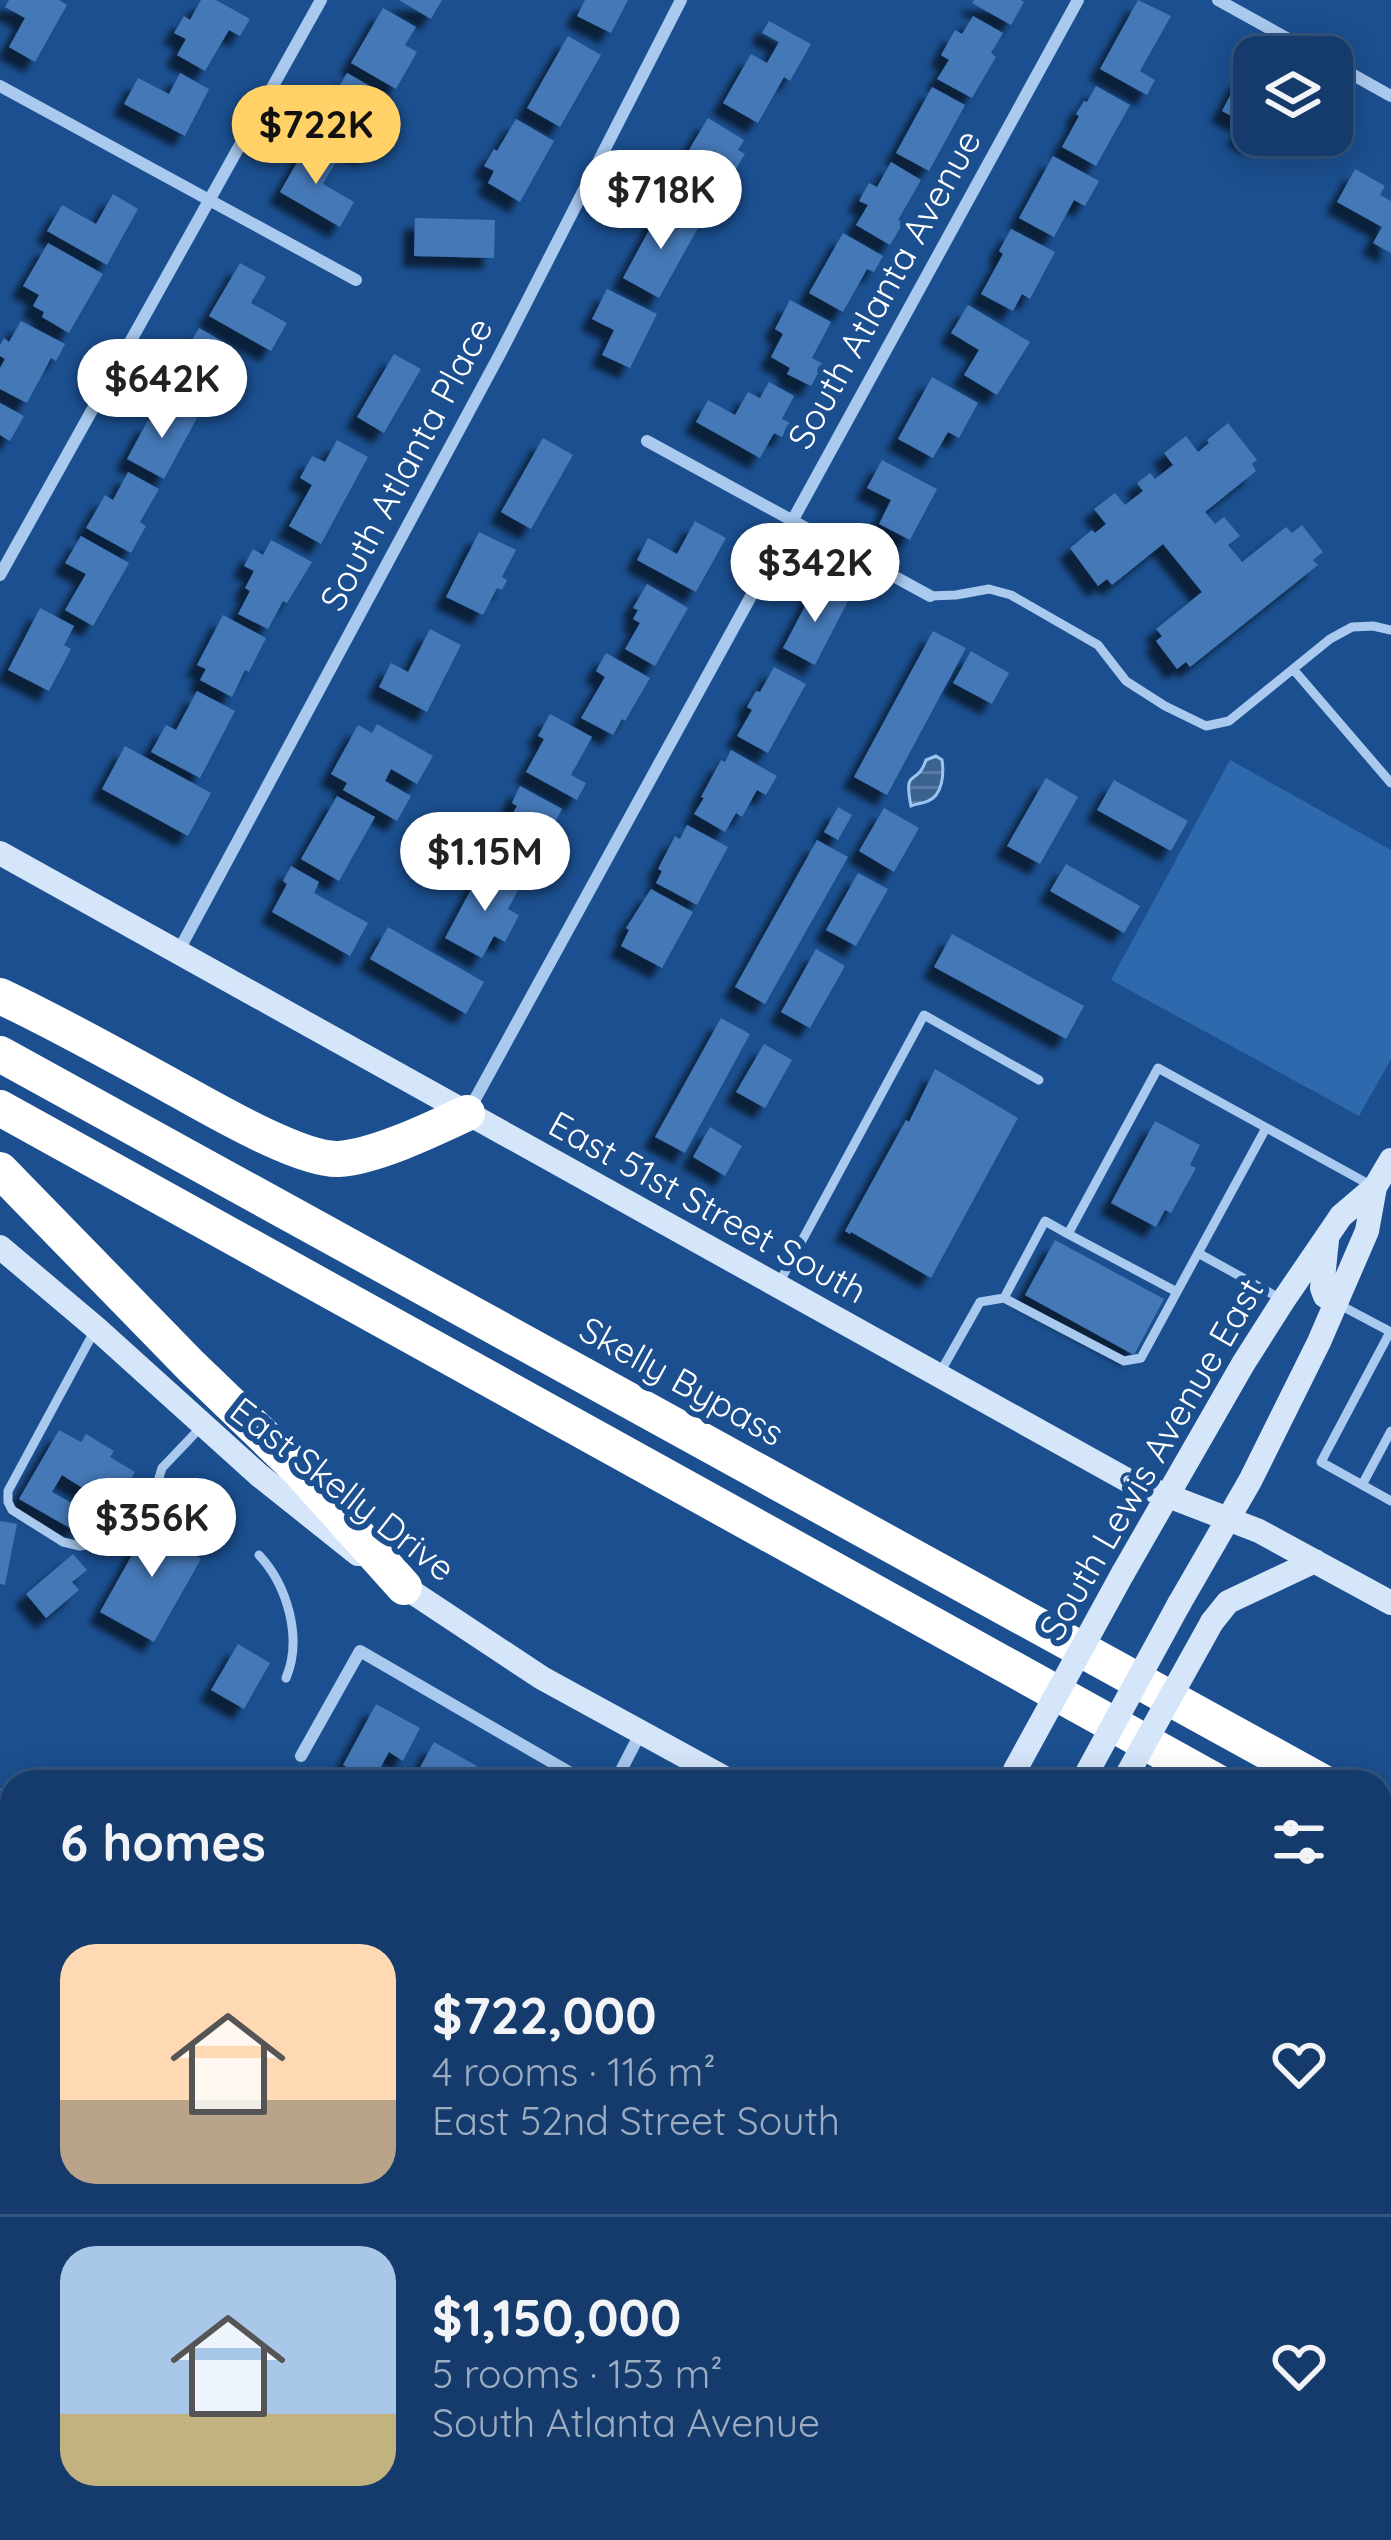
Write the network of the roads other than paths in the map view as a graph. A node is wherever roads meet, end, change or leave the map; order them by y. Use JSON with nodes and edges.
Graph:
{"nodes":[{"id":1,"x":321,"y":0,"type":"edge"},
{"id":2,"x":681,"y":0,"type":"edge"},
{"id":3,"x":1078,"y":0,"type":"edge"},
{"id":4,"x":1228,"y":2,"type":"edge"},
{"id":5,"x":1285,"y":36,"type":"edge"},
{"id":6,"x":1353,"y":75,"type":"edge"},
{"id":7,"x":0,"y":86,"type":"edge"},
{"id":8,"x":1391,"y":96,"type":"edge"},
{"id":9,"x":211,"y":200,"type":"junction"},
{"id":10,"x":356,"y":280,"type":"dead end"},
{"id":11,"x":647,"y":441,"type":"dead end"},
{"id":12,"x":791,"y":520,"type":"junction"},
{"id":13,"x":0,"y":575,"type":"edge"},
{"id":14,"x":930,"y":596,"type":"joint"},
{"id":15,"x":1391,"y":630,"type":"edge"},
{"id":16,"x":1293,"y":669,"type":"junction"},
{"id":17,"x":1391,"y":783,"type":"edge"},
{"id":18,"x":0,"y":854,"type":"edge"},
{"id":19,"x":177,"y":953,"type":"junction"},
{"id":20,"x":0,"y":996,"type":"edge"},
{"id":21,"x":0,"y":1054,"type":"edge"},
{"id":22,"x":1039,"y":1080,"type":"dead end"},
{"id":23,"x":0,"y":1108,"type":"edge"},
{"id":24,"x":467,"y":1113,"type":"junction"},
{"id":25,"x":1267,"y":1128,"type":"junction"},
{"id":26,"x":1391,"y":1160,"type":"edge"},
{"id":27,"x":0,"y":1170,"type":"edge"},
{"id":28,"x":1376,"y":1187,"type":"junction"},
{"id":29,"x":1068,"y":1234,"type":"junction"},
{"id":30,"x":1328,"y":1238,"type":"junction"},
{"id":31,"x":0,"y":1247,"type":"edge"},
{"id":32,"x":1198,"y":1253,"type":"junction"},
{"id":33,"x":777,"y":1286,"type":"junction"},
{"id":34,"x":1177,"y":1292,"type":"junction"},
{"id":35,"x":1004,"y":1298,"type":"junction"},
{"id":36,"x":1283,"y":1301,"type":"junction"},
{"id":37,"x":1336,"y":1303,"type":"junction"},
{"id":38,"x":96,"y":1328,"type":"junction"},
{"id":39,"x":1391,"y":1332,"type":"edge"},
{"id":40,"x":938,"y":1376,"type":"junction"},
{"id":41,"x":203,"y":1425,"type":"junction"},
{"id":42,"x":1391,"y":1431,"type":"edge"},
{"id":43,"x":1362,"y":1485,"type":"junction"},
{"id":44,"x":1167,"y":1497,"type":"junction"},
{"id":45,"x":1391,"y":1502,"type":"edge"},
{"id":46,"x":1228,"y":1519,"type":"junction"},
{"id":47,"x":259,"y":1555,"type":"dead end"},
{"id":48,"x":1315,"y":1561,"type":"junction"},
{"id":49,"x":404,"y":1587,"type":"junction"},
{"id":50,"x":1391,"y":1603,"type":"edge"},
{"id":51,"x":286,"y":1678,"type":"dead end"},
{"id":52,"x":641,"y":1732,"type":"junction"},
{"id":53,"x":301,"y":1756,"type":"dead end"},
{"id":54,"x":565,"y":1770,"type":"edge"},
{"id":55,"x":621,"y":1770,"type":"edge"},
{"id":56,"x":710,"y":1770,"type":"edge"},
{"id":57,"x":1015,"y":1770,"type":"edge"},
{"id":58,"x":1089,"y":1770,"type":"edge"},
{"id":59,"x":1130,"y":1770,"type":"edge"},
{"id":60,"x":1195,"y":1770,"type":"edge"},
{"id":61,"x":1300,"y":1770,"type":"edge"}],
"edges":[{"from":1,"to":9,"type":"street"},
{"from":2,"to":19,"type":"street","name":"South Atlanta Place"},
{"from":3,"to":12,"type":"street","name":"South Atlanta Avenue"},
{"from":4,"to":5,"type":"street"},
{"from":6,"to":8,"type":"street"},
{"from":7,"to":9,"type":"street"},
{"from":9,"to":10,"type":"street"},
{"from":9,"to":13,"type":"street"},
{"from":11,"to":12,"type":"street"},
{"from":12,"to":14,"type":"street"},
{"from":12,"to":24,"type":"street","name":"South Atlanta Avenue"},
{"from":14,"to":16,"type":"lane"},
{"from":15,"to":16,"type":"lane"},
{"from":16,"to":17,"type":"lane"},
{"from":18,"to":19,"type":"main road","name":"East 51st Street South"},
{"from":19,"to":24,"type":"main road","name":"East 51st Street South"},
{"from":20,"to":24,"type":"highway"},
{"from":21,"to":61,"type":"highway","name":"Skelly Bypass"},
{"from":22,"to":33,"type":"lane"},
{"from":23,"to":60,"type":"highway"},
{"from":24,"to":33,"type":"main road","name":"East 51st Street South"},
{"from":25,"to":28,"type":"lane"},
{"from":25,"to":29,"type":"lane"},
{"from":25,"to":32,"type":"lane"},
{"from":26,"to":28,"type":"main road","name":"South Lewis Avenue East"},
{"from":27,"to":49,"type":"highway"},
{"from":28,"to":30,"type":"main road","name":"South Lewis Avenue East"},
{"from":28,"to":37,"type":"main road","name":"South Lewis Avenue East"},
{"from":29,"to":34,"type":"lane"},
{"from":29,"to":35,"type":"lane"},
{"from":30,"to":36,"type":"main road","name":"South Lewis Avenue East"},
{"from":30,"to":37,"type":"main road"},
{"from":31,"to":38,"type":"main road","name":"East Skelly Drive"},
{"from":32,"to":34,"type":"lane"},
{"from":32,"to":36,"type":"lane"},
{"from":33,"to":40,"type":"main road","name":"East 51st Street South"},
{"from":34,"to":35,"type":"lane"},
{"from":35,"to":40,"type":"lane"},
{"from":36,"to":44,"type":"main road","name":"South Lewis Avenue East"},
{"from":37,"to":39,"type":"lane"},
{"from":37,"to":46,"type":"main road","name":"South Lewis Avenue East"},
{"from":38,"to":41,"type":"main road","name":"East Skelly Drive"},
{"from":38,"to":41,"type":"lane"},
{"from":39,"to":43,"type":"lane"},
{"from":40,"to":44,"type":"main road","name":"East 51st Street South"},
{"from":41,"to":49,"type":"main road","name":"East Skelly Drive"},
{"from":42,"to":43,"type":"lane"},
{"from":43,"to":45,"type":"lane"},
{"from":44,"to":46,"type":"main road","name":"East 51st Street South"},
{"from":44,"to":57,"type":"main road","name":"South Lewis Avenue East","bridge":true},
{"from":46,"to":48,"type":"main road","name":"East 51st Street South"},
{"from":46,"to":58,"type":"main road","name":"South Lewis Avenue East","bridge":true},
{"from":47,"to":51,"type":"lane"},
{"from":48,"to":50,"type":"main road","name":"East 51st Street South"},
{"from":48,"to":59,"type":"main road","bridge":true},
{"from":49,"to":52,"type":"main road","name":"East Skelly Drive"},
{"from":52,"to":55,"type":"street"},
{"from":52,"to":56,"type":"main road","name":"East Skelly Drive"},
{"from":53,"to":54,"type":"street"}]}
